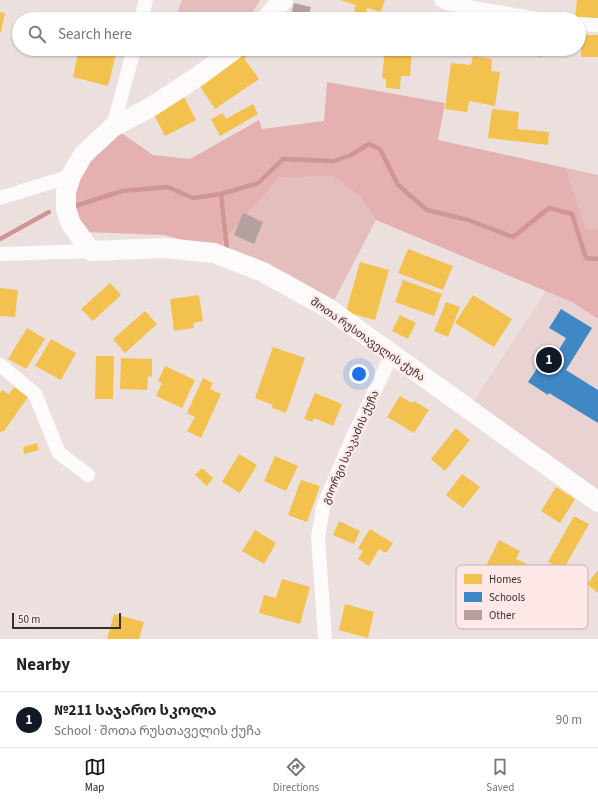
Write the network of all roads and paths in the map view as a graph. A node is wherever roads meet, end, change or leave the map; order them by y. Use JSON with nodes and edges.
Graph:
{"nodes":[{"id":1,"x":146,"y":0,"type":"edge"},
{"id":2,"x":283,"y":0,"type":"edge"},
{"id":3,"x":441,"y":0,"type":"edge"},
{"id":4,"x":143,"y":12,"type":"edge"},
{"id":5,"x":272,"y":12,"type":"edge"},
{"id":6,"x":500,"y":12,"type":"edge"},
{"id":7,"x":586,"y":24,"type":"edge"},
{"id":8,"x":598,"y":25,"type":"edge"},
{"id":9,"x":132,"y":56,"type":"edge"},
{"id":10,"x":226,"y":56,"type":"edge"},
{"id":11,"x":113,"y":127,"type":"junction"},
{"id":12,"x":71,"y":176,"type":"junction"},
{"id":13,"x":0,"y":198,"type":"edge"},
{"id":14,"x":91,"y":251,"type":"junction"},
{"id":15,"x":0,"y":254,"type":"edge"},
{"id":16,"x":392,"y":354,"type":"junction"},
{"id":17,"x":0,"y":365,"type":"edge"},
{"id":18,"x":88,"y":475,"type":"dead end"},
{"id":19,"x":598,"y":502,"type":"edge"},
{"id":20,"x":325,"y":639,"type":"edge"}],
"edges":[{"from":1,"to":4,"type":"street"},
{"from":2,"to":5,"type":"street"},
{"from":3,"to":6,"type":"street"},
{"from":7,"to":8,"type":"street"},
{"from":9,"to":11,"type":"street"},
{"from":10,"to":11,"type":"street"},
{"from":11,"to":12,"type":"street"},
{"from":12,"to":13,"type":"street"},
{"from":12,"to":14,"type":"street"},
{"from":14,"to":15,"type":"street"},
{"from":14,"to":16,"type":"street","name":"შოთა რუსთაველის ქუჩა"},
{"from":16,"to":19,"type":"street","name":"შოთა რუსთაველის ქუჩა"},
{"from":16,"to":20,"type":"street","name":"გიორგი სააკაძის ქუჩა"},
{"from":17,"to":18,"type":"street"}]}
